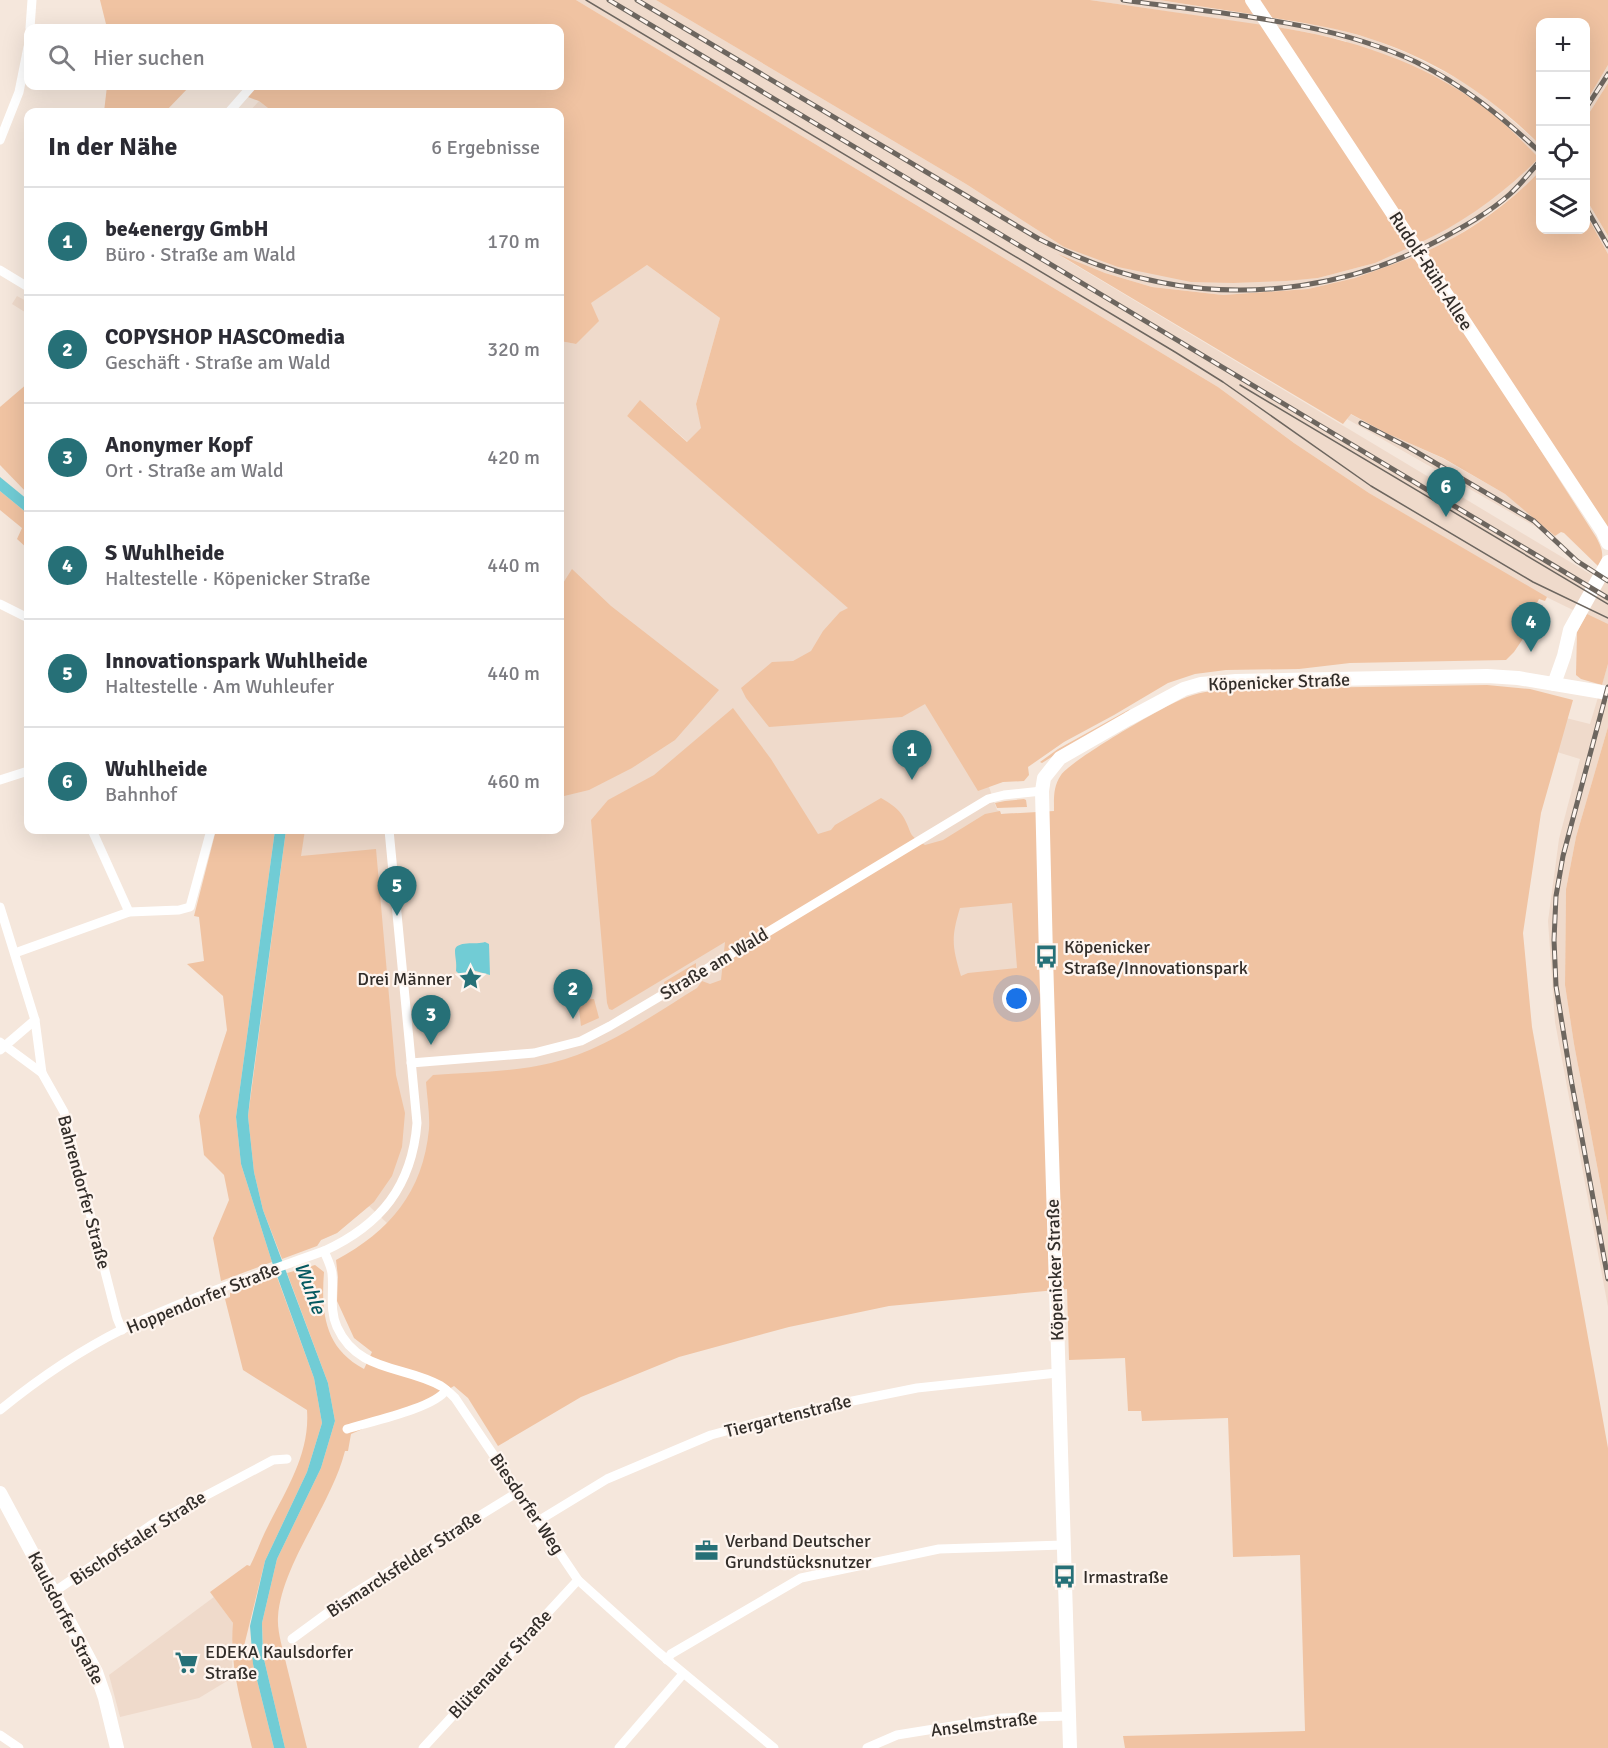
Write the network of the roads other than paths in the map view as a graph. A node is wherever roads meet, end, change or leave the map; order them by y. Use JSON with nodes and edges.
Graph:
{"nodes":[{"id":1,"x":32,"y":0,"type":"edge"},
{"id":2,"x":1252,"y":0,"type":"edge"},
{"id":3,"x":30,"y":24,"type":"edge"},
{"id":4,"x":24,"y":66,"type":"edge"},
{"id":5,"x":248,"y":90,"type":"edge"},
{"id":6,"x":233,"y":108,"type":"edge"},
{"id":7,"x":0,"y":140,"type":"edge"},
{"id":8,"x":0,"y":270,"type":"edge"},
{"id":9,"x":24,"y":285,"type":"edge"},
{"id":10,"x":1608,"y":543,"type":"edge"},
{"id":11,"x":1606,"y":566,"type":"edge"},
{"id":12,"x":0,"y":604,"type":"edge"},
{"id":13,"x":24,"y":616,"type":"edge"},
{"id":14,"x":1554,"y":684,"type":"junction"},
{"id":15,"x":1608,"y":693,"type":"edge"},
{"id":16,"x":24,"y":772,"type":"edge"},
{"id":17,"x":0,"y":780,"type":"edge"},
{"id":18,"x":1042,"y":791,"type":"junction"},
{"id":19,"x":94,"y":834,"type":"edge"},
{"id":20,"x":210,"y":834,"type":"edge"},
{"id":21,"x":389,"y":834,"type":"edge"},
{"id":22,"x":0,"y":908,"type":"edge"},
{"id":23,"x":129,"y":912,"type":"junction"},
{"id":24,"x":15,"y":952,"type":"junction"},
{"id":25,"x":35,"y":1020,"type":"junction"},
{"id":26,"x":2,"y":1046,"type":"edge"},
{"id":27,"x":411,"y":1063,"type":"junction"},
{"id":28,"x":42,"y":1073,"type":"junction"},
{"id":29,"x":324,"y":1251,"type":"junction"},
{"id":30,"x":122,"y":1330,"type":"junction"},
{"id":31,"x":1057,"y":1373,"type":"junction"},
{"id":32,"x":446,"y":1390,"type":"junction"},
{"id":33,"x":0,"y":1410,"type":"edge"},
{"id":34,"x":347,"y":1429,"type":"dead end"},
{"id":35,"x":287,"y":1459,"type":"dead end"},
{"id":36,"x":518,"y":1492,"type":"junction"},
{"id":37,"x":0,"y":1493,"type":"edge"},
{"id":38,"x":538,"y":1521,"type":"junction"},
{"id":39,"x":1063,"y":1545,"type":"junction"},
{"id":40,"x":578,"y":1580,"type":"junction"},
{"id":41,"x":54,"y":1592,"type":"junction"},
{"id":42,"x":292,"y":1639,"type":"dead end"},
{"id":43,"x":667,"y":1660,"type":"junction"},
{"id":44,"x":683,"y":1674,"type":"junction"},
{"id":45,"x":1069,"y":1716,"type":"junction"},
{"id":46,"x":0,"y":1734,"type":"edge"},
{"id":47,"x":19,"y":1748,"type":"edge"},
{"id":48,"x":117,"y":1748,"type":"edge"},
{"id":49,"x":423,"y":1748,"type":"edge"},
{"id":50,"x":619,"y":1748,"type":"edge"},
{"id":51,"x":774,"y":1748,"type":"edge"},
{"id":52,"x":867,"y":1748,"type":"edge"},
{"id":53,"x":1070,"y":1748,"type":"edge"}],
"edges":[{"from":1,"to":3,"type":"street"},
{"from":2,"to":10,"type":"main road","name":"Rudolf-Rühl-Allee"},
{"from":4,"to":7,"type":"street"},
{"from":5,"to":6,"type":"street"},
{"from":8,"to":9,"type":"street"},
{"from":11,"to":14,"type":"main road"},
{"from":12,"to":13,"type":"street"},
{"from":14,"to":15,"type":"main road"},
{"from":14,"to":18,"type":"main road","name":"Köpenicker Straße"},
{"from":16,"to":17,"type":"street"},
{"from":18,"to":27,"type":"street","name":"Straße am Wald"},
{"from":18,"to":31,"type":"main road","name":"Köpenicker Straße"},
{"from":19,"to":23,"type":"street"},
{"from":20,"to":23,"type":"street"},
{"from":21,"to":27,"type":"street","name":"Hoppendorfer Straße"},
{"from":22,"to":24,"type":"street"},
{"from":23,"to":24,"type":"street"},
{"from":24,"to":25,"type":"street"},
{"from":25,"to":26,"type":"street"},
{"from":25,"to":28,"type":"street"},
{"from":26,"to":28,"type":"street","name":"Bahrendorfer Straße"},
{"from":27,"to":29,"type":"street","name":"Hoppendorfer Straße"},
{"from":28,"to":30,"type":"street","name":"Bahrendorfer Straße"},
{"from":29,"to":30,"type":"street","name":"Hoppendorfer Straße"},
{"from":29,"to":32,"type":"street","name":"Biesdorfer Weg"},
{"from":30,"to":33,"type":"street","name":"Hoppendorfer Straße"},
{"from":31,"to":38,"type":"street","name":"Tiergartenstraße"},
{"from":31,"to":39,"type":"main road","name":"Köpenicker Straße"},
{"from":32,"to":34,"type":"street"},
{"from":32,"to":36,"type":"street","name":"Biesdorfer Weg"},
{"from":35,"to":41,"type":"street","name":"Bischofstaler Straße"},
{"from":36,"to":38,"type":"street","name":"Biesdorfer Weg"},
{"from":36,"to":42,"type":"street","name":"Bismarcksfelder Straße"},
{"from":37,"to":41,"type":"main road","name":"Kaulsdorfer Straße"},
{"from":38,"to":40,"type":"street","name":"Biesdorfer Weg"},
{"from":39,"to":43,"type":"street"},
{"from":39,"to":45,"type":"main road","name":"Köpenicker Straße"},
{"from":40,"to":43,"type":"street","name":"Biesdorfer Weg"},
{"from":40,"to":49,"type":"street","name":"Blütenauer Straße"},
{"from":41,"to":48,"type":"main road","name":"Kaulsdorfer Straße"},
{"from":43,"to":44,"type":"street","name":"Biesdorfer Weg"},
{"from":44,"to":50,"type":"street"},
{"from":44,"to":51,"type":"street","name":"Biesdorfer Weg"},
{"from":45,"to":52,"type":"street","name":"Anselmstraße"},
{"from":45,"to":53,"type":"main road","name":"Köpenicker Straße"},
{"from":46,"to":47,"type":"street"}]}
